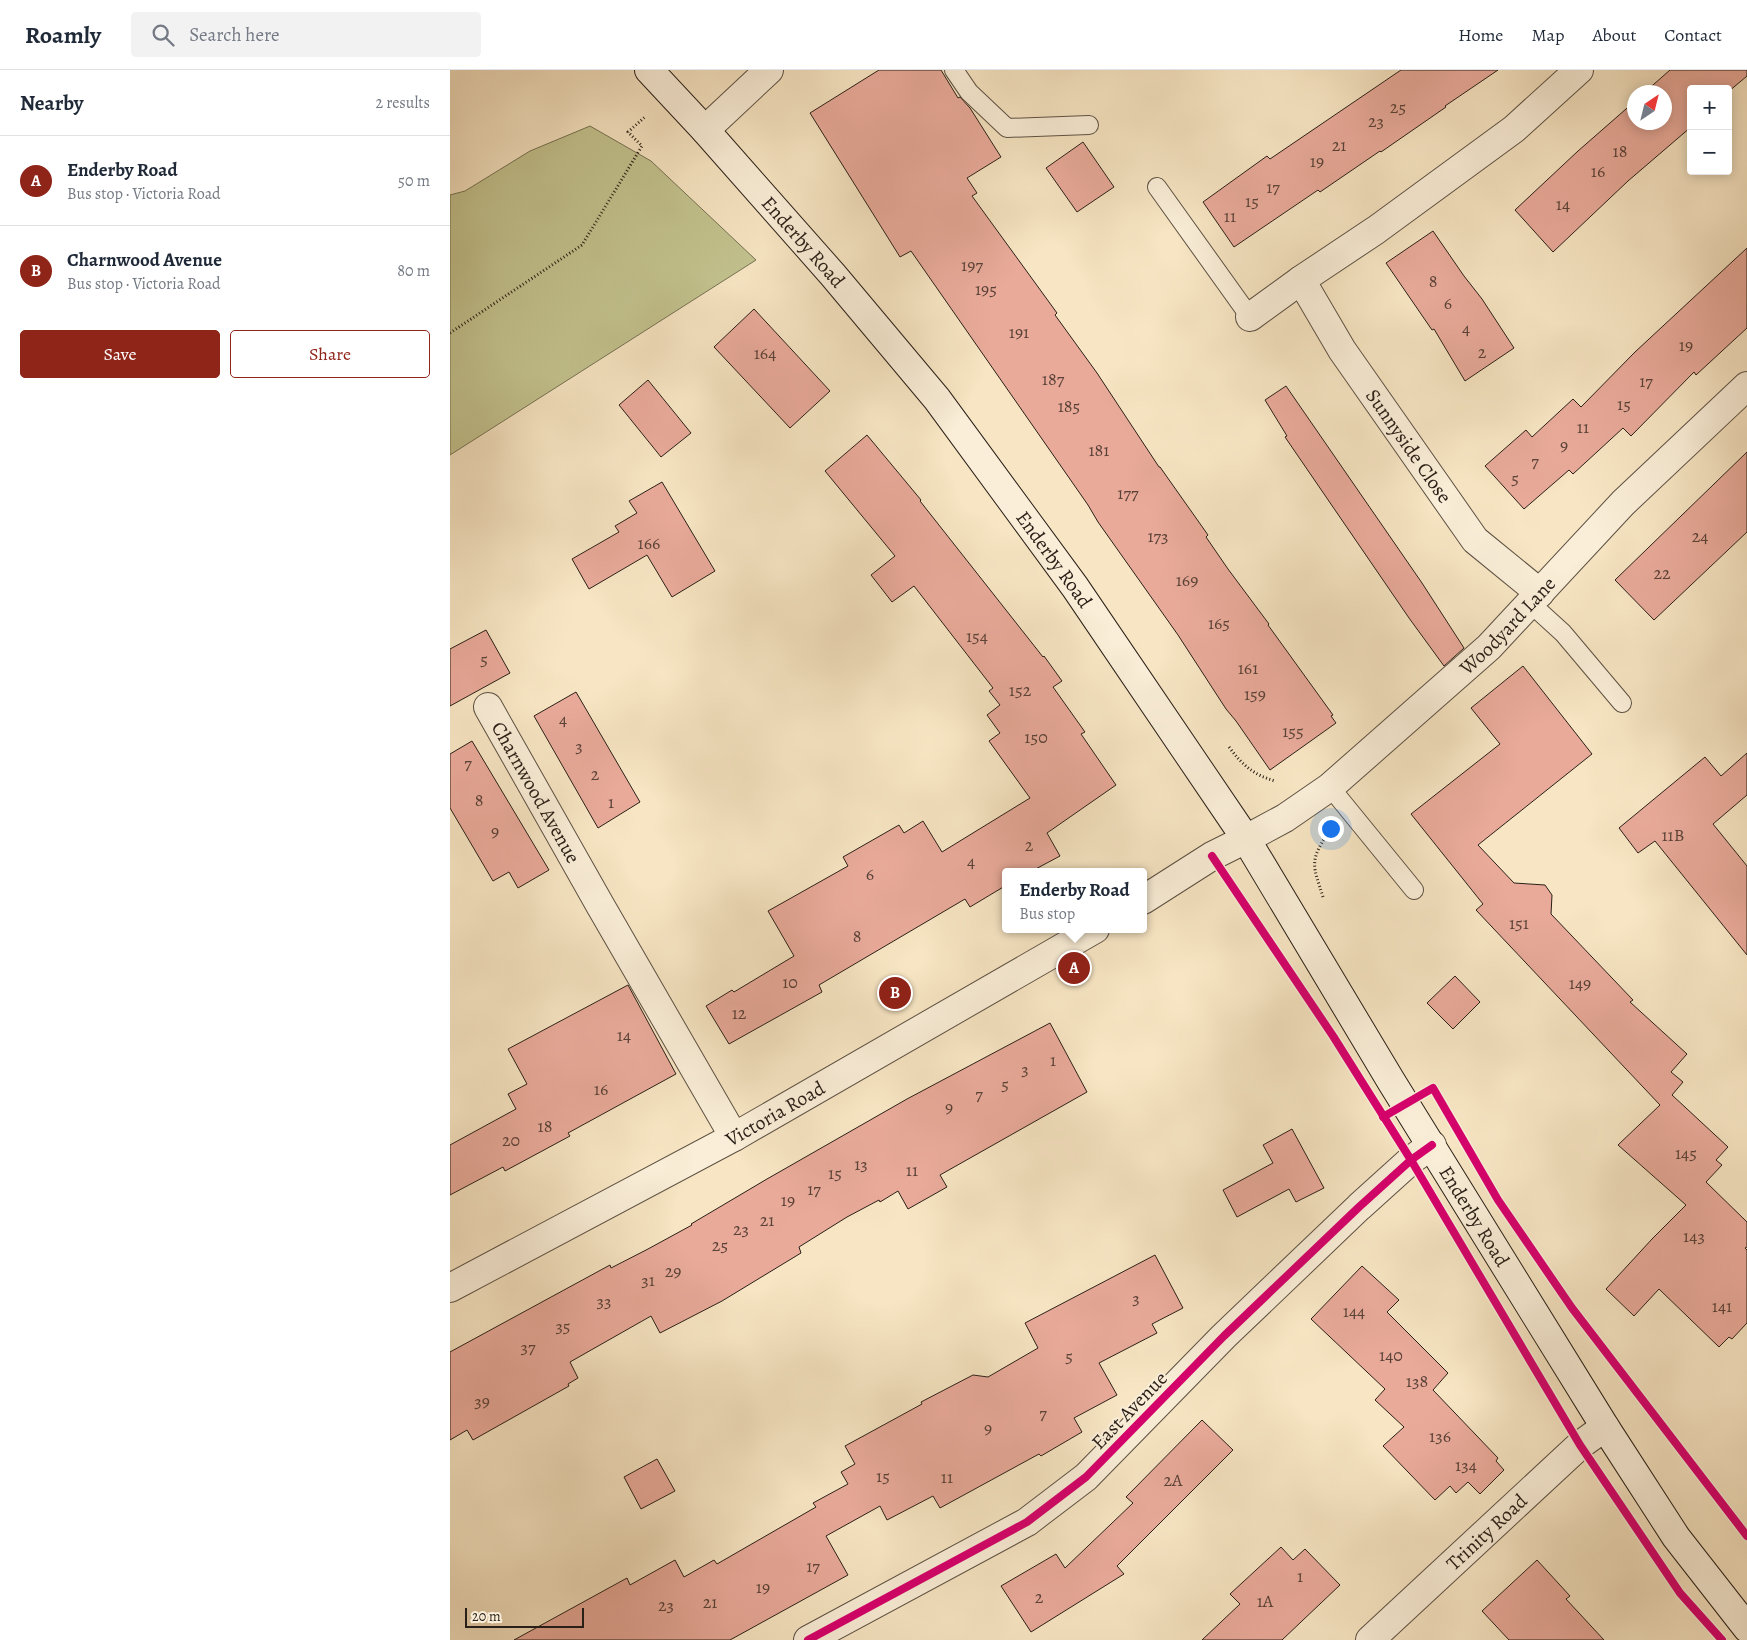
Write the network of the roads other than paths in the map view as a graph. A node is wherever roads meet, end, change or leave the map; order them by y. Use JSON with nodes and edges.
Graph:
{"nodes":[{"id":1,"x":649,"y":70,"type":"edge"},
{"id":2,"x":769,"y":70,"type":"edge"},
{"id":3,"x":954,"y":70,"type":"edge"},
{"id":4,"x":1579,"y":70,"type":"edge"},
{"id":5,"x":1089,"y":125,"type":"dead end"},
{"id":6,"x":705,"y":130,"type":"junction"},
{"id":7,"x":1157,"y":187,"type":"dead end"},
{"id":8,"x":1301,"y":280,"type":"junction"},
{"id":9,"x":1250,"y":317,"type":"joint"},
{"id":10,"x":1747,"y":386,"type":"edge"},
{"id":11,"x":1535,"y":598,"type":"junction"},
{"id":12,"x":1622,"y":703,"type":"dead end"},
{"id":13,"x":488,"y":707,"type":"dead end"},
{"id":14,"x":1330,"y":787,"type":"junction"},
{"id":15,"x":1246,"y":839,"type":"junction"},
{"id":16,"x":1414,"y":890,"type":"dead end"},
{"id":17,"x":1147,"y":897,"type":"edge"},
{"id":18,"x":1088,"y":933,"type":"edge"},
{"id":19,"x":734,"y":1137,"type":"junction"},
{"id":20,"x":1432,"y":1146,"type":"junction"},
{"id":21,"x":450,"y":1288,"type":"edge"},
{"id":22,"x":1605,"y":1427,"type":"junction"},
{"id":23,"x":1745,"y":1622,"type":"edge"},
{"id":24,"x":808,"y":1640,"type":"edge"},
{"id":25,"x":1370,"y":1640,"type":"edge"}],
"edges":[{"from":1,"to":6,"type":"street","name":"Enderby Road"},
{"from":2,"to":6,"type":"street"},
{"from":3,"to":5,"type":"lane"},
{"from":4,"to":8,"type":"street"},
{"from":6,"to":15,"type":"street","name":"Enderby Road"},
{"from":7,"to":9,"type":"lane"},
{"from":8,"to":9,"type":"street"},
{"from":8,"to":11,"type":"street","name":"Sunnyside Close"},
{"from":10,"to":11,"type":"street","name":"Woodyard Lane"},
{"from":11,"to":12,"type":"lane"},
{"from":11,"to":14,"type":"street","name":"Woodyard Lane"},
{"from":13,"to":19,"type":"street","name":"Charnwood Avenue"},
{"from":14,"to":15,"type":"street","name":"Woodyard Lane"},
{"from":14,"to":16,"type":"lane"},
{"from":15,"to":17,"type":"street"},
{"from":15,"to":20,"type":"street","name":"Enderby Road"},
{"from":18,"to":19,"type":"street","name":"Victoria Road"},
{"from":19,"to":21,"type":"street","name":"Victoria Road"},
{"from":20,"to":22,"type":"street","name":"Enderby Road"},
{"from":20,"to":24,"type":"street","name":"East Avenue"},
{"from":22,"to":23,"type":"street","name":"Enderby Road"},
{"from":22,"to":25,"type":"street","name":"Trinity Road"}]}
